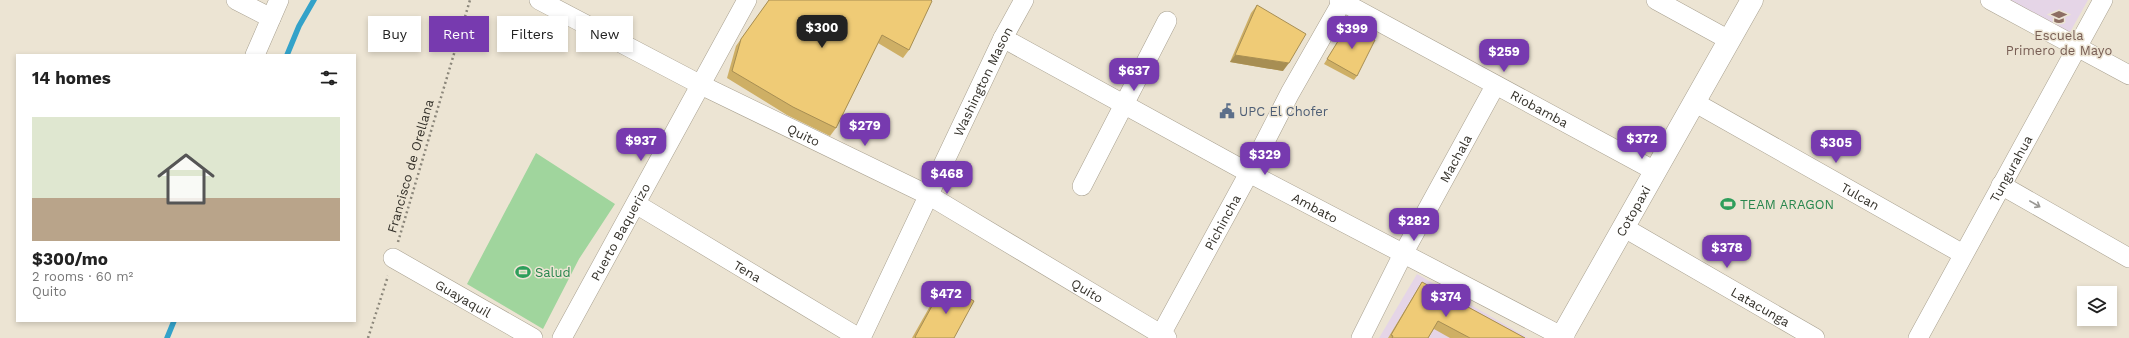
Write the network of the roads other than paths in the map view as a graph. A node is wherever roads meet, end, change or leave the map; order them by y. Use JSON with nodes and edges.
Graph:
{"nodes":[{"id":1,"x":236,"y":0,"type":"edge"},
{"id":2,"x":280,"y":0,"type":"edge"},
{"id":3,"x":539,"y":0,"type":"edge"},
{"id":4,"x":747,"y":0,"type":"edge"},
{"id":5,"x":1024,"y":0,"type":"edge"},
{"id":6,"x":1656,"y":0,"type":"edge"},
{"id":7,"x":1752,"y":0,"type":"edge"},
{"id":8,"x":1990,"y":0,"type":"edge"},
{"id":9,"x":2103,"y":0,"type":"edge"},
{"id":10,"x":1342,"y":1,"type":"edge"},
{"id":11,"x":271,"y":18,"type":"junction"},
{"id":12,"x":1167,"y":21,"type":"dead end"},
{"id":13,"x":1003,"y":38,"type":"junction"},
{"id":14,"x":1729,"y":40,"type":"junction"},
{"id":15,"x":2077,"y":47,"type":"junction"},
{"id":16,"x":255,"y":54,"type":"edge"},
{"id":17,"x":2129,"y":75,"type":"edge"},
{"id":18,"x":701,"y":85,"type":"junction"},
{"id":19,"x":1495,"y":86,"type":"junction"},
{"id":20,"x":1694,"y":102,"type":"junction"},
{"id":21,"x":1124,"y":104,"type":"junction"},
{"id":22,"x":1655,"y":171,"type":"junction"},
{"id":23,"x":1249,"y":173,"type":"junction"},
{"id":24,"x":2001,"y":185,"type":"junction"},
{"id":25,"x":1082,"y":186,"type":"dead end"},
{"id":26,"x":930,"y":196,"type":"junction"},
{"id":27,"x":636,"y":204,"type":"junction"},
{"id":28,"x":1623,"y":227,"type":"junction"},
{"id":29,"x":1403,"y":254,"type":"junction"},
{"id":30,"x":1963,"y":254,"type":"junction"},
{"id":31,"x":393,"y":258,"type":"road end"},
{"id":32,"x":2129,"y":258,"type":"edge"},
{"id":33,"x":1162,"y":337,"type":"edge"},
{"id":34,"x":1562,"y":337,"type":"edge"},
{"id":35,"x":534,"y":338,"type":"edge"},
{"id":36,"x":562,"y":338,"type":"edge"},
{"id":37,"x":860,"y":338,"type":"edge"},
{"id":38,"x":1361,"y":338,"type":"edge"},
{"id":39,"x":1815,"y":338,"type":"edge"},
{"id":40,"x":1918,"y":338,"type":"edge"}],
"edges":[{"from":1,"to":11,"type":"street"},
{"from":2,"to":11,"type":"street"},
{"from":3,"to":18,"type":"street","name":"Quito"},
{"from":4,"to":18,"type":"street","name":"Puerto Baquerizo"},
{"from":5,"to":13,"type":"street","name":"Washington Mason"},
{"from":6,"to":14,"type":"street"},
{"from":7,"to":14,"type":"street","name":"Cotopaxi"},
{"from":8,"to":15,"type":"street"},
{"from":9,"to":15,"type":"street","name":"Tungurahua"},
{"from":10,"to":19,"type":"street","name":"Riobamba"},
{"from":10,"to":23,"type":"street","name":"Pichincha"},
{"from":11,"to":16,"type":"street"},
{"from":12,"to":21,"type":"street"},
{"from":13,"to":21,"type":"street","name":"Ambato"},
{"from":13,"to":26,"type":"street","name":"Washington Mason"},
{"from":14,"to":20,"type":"street","name":"Cotopaxi"},
{"from":15,"to":17,"type":"street"},
{"from":15,"to":24,"type":"street","name":"Tungurahua"},
{"from":18,"to":26,"type":"street","name":"Quito"},
{"from":18,"to":27,"type":"street","name":"Puerto Baquerizo"},
{"from":19,"to":22,"type":"street","name":"Riobamba"},
{"from":19,"to":29,"type":"street","name":"Machala"},
{"from":20,"to":22,"type":"street","name":"Cotopaxi"},
{"from":20,"to":30,"type":"street","name":"Tulcan"},
{"from":21,"to":23,"type":"street","name":"Ambato"},
{"from":21,"to":25,"type":"street"},
{"from":22,"to":28,"type":"street","name":"Cotopaxi"},
{"from":23,"to":29,"type":"street","name":"Ambato"},
{"from":23,"to":33,"type":"street","name":"Pichincha"},
{"from":24,"to":30,"type":"street","name":"Tungurahua"},
{"from":24,"to":32,"type":"street","one_way":true},
{"from":26,"to":33,"type":"street","name":"Quito"},
{"from":26,"to":37,"type":"street","name":"Washington Mason"},
{"from":27,"to":36,"type":"street","name":"Puerto Baquerizo"},
{"from":27,"to":37,"type":"street","name":"Tena"},
{"from":28,"to":34,"type":"street","name":"Cotopaxi"},
{"from":28,"to":39,"type":"street","name":"Latacunga"},
{"from":29,"to":34,"type":"street","name":"Ambato"},
{"from":29,"to":38,"type":"street","name":"Machala"},
{"from":30,"to":40,"type":"street","name":"Tungurahua"},
{"from":31,"to":35,"type":"street","name":"Guayaquil"}]}
